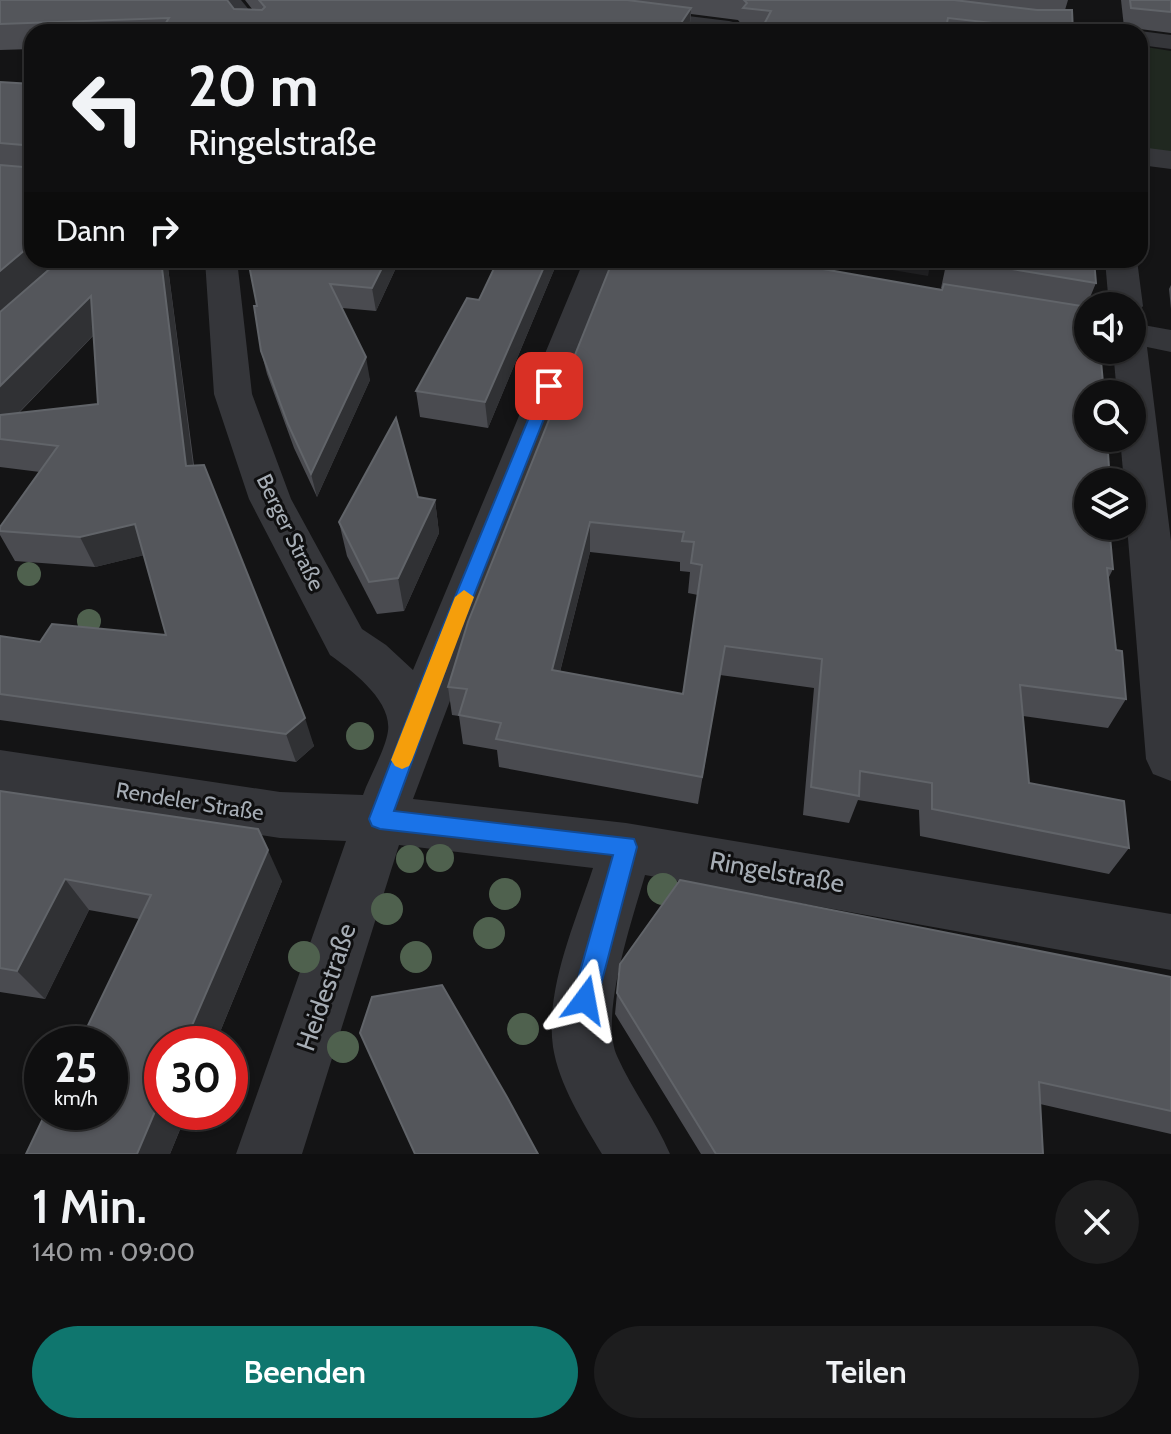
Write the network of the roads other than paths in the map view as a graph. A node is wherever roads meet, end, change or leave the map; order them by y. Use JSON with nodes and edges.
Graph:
{"nodes":[{"id":1,"x":229,"y":0,"type":"edge"},
{"id":2,"x":603,"y":6,"type":"edge"},
{"id":3,"x":572,"y":8,"type":"edge"},
{"id":4,"x":996,"y":21,"type":"edge"},
{"id":5,"x":732,"y":23,"type":"edge"},
{"id":6,"x":248,"y":24,"type":"edge"},
{"id":7,"x":1022,"y":24,"type":"edge"},
{"id":8,"x":1148,"y":39,"type":"edge"},
{"id":9,"x":1171,"y":42,"type":"edge"},
{"id":10,"x":1148,"y":157,"type":"edge"},
{"id":11,"x":1171,"y":160,"type":"edge"},
{"id":12,"x":222,"y":268,"type":"edge"},
{"id":13,"x":597,"y":268,"type":"edge"},
{"id":14,"x":1122,"y":268,"type":"edge"},
{"id":15,"x":1124,"y":292,"type":"edge"},
{"id":16,"x":1146,"y":337,"type":"edge"},
{"id":17,"x":1171,"y":341,"type":"edge"},
{"id":18,"x":1132,"y":364,"type":"edge"},
{"id":19,"x":413,"y":729,"type":"junction"},
{"id":20,"x":1171,"y":759,"type":"edge"},
{"id":21,"x":0,"y":772,"type":"edge"},
{"id":22,"x":380,"y":819,"type":"junction"},
{"id":23,"x":626,"y":847,"type":"junction"},
{"id":24,"x":1171,"y":942,"type":"edge"},
{"id":25,"x":269,"y":1154,"type":"edge"},
{"id":26,"x":637,"y":1154,"type":"edge"}],
"edges":[{"from":1,"to":6,"type":"street"},
{"from":2,"to":3,"type":"street"},
{"from":2,"to":5,"type":"street"},
{"from":4,"to":7,"type":"street"},
{"from":8,"to":9,"type":"street"},
{"from":10,"to":11,"type":"street"},
{"from":12,"to":19,"type":"street","name":"Berger Straße"},
{"from":13,"to":19,"type":"street","name":"Heidestraße"},
{"from":14,"to":15,"type":"street"},
{"from":16,"to":17,"type":"street"},
{"from":18,"to":20,"type":"street"},
{"from":19,"to":22,"type":"street","name":"Heidestraße"},
{"from":21,"to":22,"type":"street","name":"Rendeler Straße"},
{"from":22,"to":23,"type":"street","name":"Ringelstraße"},
{"from":22,"to":25,"type":"street","name":"Heidestraße"},
{"from":23,"to":24,"type":"street","name":"Ringelstraße"},
{"from":23,"to":26,"type":"street"}]}
